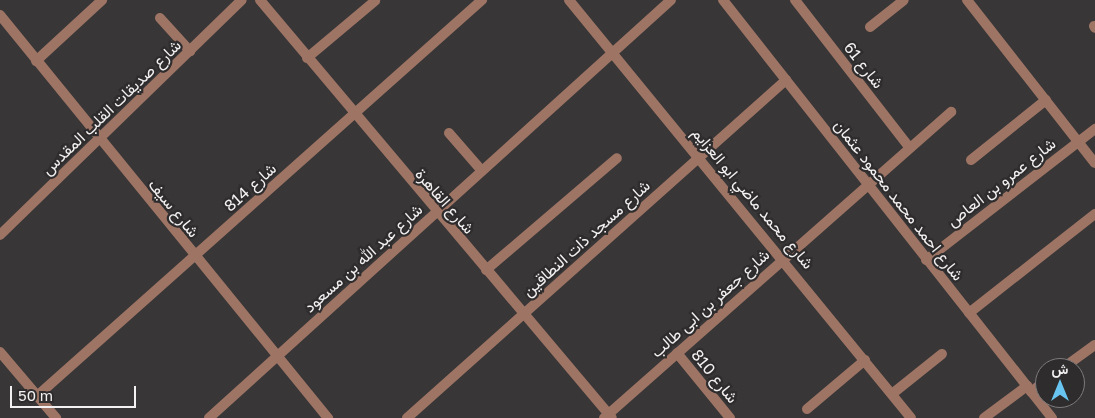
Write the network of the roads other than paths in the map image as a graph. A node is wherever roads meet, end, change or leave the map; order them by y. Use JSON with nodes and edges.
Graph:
{"nodes":[{"id":1,"x":102,"y":0,"type":"edge"},
{"id":2,"x":242,"y":0,"type":"edge"},
{"id":3,"x":260,"y":0,"type":"edge"},
{"id":4,"x":375,"y":0,"type":"edge"},
{"id":5,"x":482,"y":0,"type":"edge"},
{"id":6,"x":569,"y":0,"type":"edge"},
{"id":7,"x":671,"y":0,"type":"edge"},
{"id":8,"x":723,"y":0,"type":"edge"},
{"id":9,"x":795,"y":0,"type":"edge"},
{"id":10,"x":904,"y":0,"type":"edge"},
{"id":11,"x":967,"y":0,"type":"edge"},
{"id":12,"x":0,"y":15,"type":"edge"},
{"id":13,"x":160,"y":18,"type":"dead end"},
{"id":14,"x":870,"y":27,"type":"dead end"},
{"id":15,"x":190,"y":51,"type":"junction"},
{"id":16,"x":612,"y":53,"type":"junction"},
{"id":17,"x":307,"y":58,"type":"junction"},
{"id":18,"x":36,"y":61,"type":"junction"},
{"id":19,"x":786,"y":80,"type":"junction"},
{"id":20,"x":1046,"y":100,"type":"junction"},
{"id":21,"x":951,"y":112,"type":"dead end"},
{"id":22,"x":353,"y":115,"type":"junction"},
{"id":23,"x":1095,"y":129,"type":"edge"},
{"id":24,"x":449,"y":133,"type":"dead end"},
{"id":25,"x":99,"y":139,"type":"junction"},
{"id":26,"x":1079,"y":142,"type":"junction"},
{"id":27,"x":910,"y":148,"type":"junction"},
{"id":28,"x":699,"y":157,"type":"junction"},
{"id":29,"x":618,"y":158,"type":"dead end"},
{"id":30,"x":971,"y":160,"type":"dead end"},
{"id":31,"x":1095,"y":163,"type":"edge"},
{"id":32,"x":482,"y":171,"type":"junction"},
{"id":33,"x":868,"y":184,"type":"junction"},
{"id":34,"x":435,"y":214,"type":"junction"},
{"id":35,"x":1095,"y":214,"type":"edge"},
{"id":36,"x":0,"y":235,"type":"edge"},
{"id":37,"x":194,"y":256,"type":"junction"},
{"id":38,"x":783,"y":258,"type":"junction"},
{"id":39,"x":926,"y":260,"type":"junction"},
{"id":40,"x":486,"y":270,"type":"junction"},
{"id":41,"x":969,"y":313,"type":"junction"},
{"id":42,"x":523,"y":314,"type":"junction"},
{"id":43,"x":1095,"y":345,"type":"edge"},
{"id":44,"x":0,"y":352,"type":"edge"},
{"id":45,"x":677,"y":353,"type":"junction"},
{"id":46,"x":942,"y":354,"type":"dead end"},
{"id":47,"x":277,"y":357,"type":"junction"},
{"id":48,"x":1077,"y":358,"type":"edge"},
{"id":49,"x":865,"y":360,"type":"junction"},
{"id":50,"x":1035,"y":386,"type":"edge"},
{"id":51,"x":1029,"y":389,"type":"junction"},
{"id":52,"x":892,"y":394,"type":"junction"},
{"id":53,"x":37,"y":396,"type":"junction"},
{"id":54,"x":807,"y":409,"type":"dead end"},
{"id":55,"x":608,"y":417,"type":"edge"},
{"id":56,"x":56,"y":418,"type":"edge"},
{"id":57,"x":209,"y":418,"type":"edge"},
{"id":58,"x":328,"y":418,"type":"edge"},
{"id":59,"x":407,"y":418,"type":"edge"},
{"id":60,"x":730,"y":418,"type":"edge"},
{"id":61,"x":911,"y":418,"type":"edge"},
{"id":62,"x":984,"y":418,"type":"edge"},
{"id":63,"x":1052,"y":418,"type":"edge"}],
"edges":[{"from":1,"to":18,"type":"street"},
{"from":2,"to":15,"type":"street","name":"شارع صديقات القلب المقدس"},
{"from":3,"to":17,"type":"street","name":"شارع القاهرة"},
{"from":4,"to":17,"type":"street"},
{"from":5,"to":22,"type":"street","name":"شارع 814"},
{"from":6,"to":16,"type":"street","name":"شارع محمد ماضي ابو العزايم"},
{"from":7,"to":16,"type":"street","name":"شارع عبد الله بن مسعود"},
{"from":8,"to":19,"type":"street","name":"شارع احمد محمد محمود عثمان"},
{"from":9,"to":27,"type":"street","name":"شارع 61"},
{"from":10,"to":14,"type":"street"},
{"from":11,"to":20,"type":"street"},
{"from":12,"to":18,"type":"street","name":"شارع سيف"},
{"from":13,"to":15,"type":"street"},
{"from":15,"to":25,"type":"street","name":"شارع صديقات القلب المقدس"},
{"from":16,"to":28,"type":"street","name":"شارع محمد ماضي ابو العزايم"},
{"from":16,"to":32,"type":"street","name":"شارع عبد الله بن مسعود"},
{"from":17,"to":22,"type":"street","name":"شارع القاهرة"},
{"from":18,"to":25,"type":"street","name":"شارع سيف"},
{"from":19,"to":28,"type":"street","name":"شارع مسجد ذات النطاقين"},
{"from":19,"to":33,"type":"street","name":"شارع احمد محمد محمود عثمان"},
{"from":20,"to":26,"type":"street"},
{"from":20,"to":30,"type":"street"},
{"from":21,"to":27,"type":"street","name":"شارع جعفر بن ابى طالب"},
{"from":22,"to":34,"type":"street","name":"شارع القاهرة"},
{"from":22,"to":37,"type":"street","name":"شارع 814"},
{"from":23,"to":26,"type":"street","name":"شارع عمرو بن العاص"},
{"from":24,"to":32,"type":"street"},
{"from":25,"to":36,"type":"street","name":"شارع صديقات القلب المقدس"},
{"from":25,"to":37,"type":"street","name":"شارع سيف"},
{"from":26,"to":31,"type":"street"},
{"from":26,"to":39,"type":"street","name":"شارع عمرو بن العاص"},
{"from":27,"to":33,"type":"street","name":"شارع جعفر بن ابى طالب"},
{"from":28,"to":38,"type":"street","name":"شارع محمد ماضي ابو العزايم"},
{"from":28,"to":42,"type":"street","name":"شارع مسجد ذات النطاقين"},
{"from":29,"to":40,"type":"street"},
{"from":32,"to":34,"type":"street","name":"شارع عبد الله بن مسعود"},
{"from":33,"to":38,"type":"street","name":"شارع جعفر بن ابى طالب"},
{"from":33,"to":39,"type":"street","name":"شارع احمد محمد محمود عثمان"},
{"from":34,"to":40,"type":"street","name":"شارع القاهرة"},
{"from":34,"to":47,"type":"street","name":"شارع عبد الله بن مسعود"},
{"from":35,"to":41,"type":"street"},
{"from":37,"to":47,"type":"street","name":"شارع سيف"},
{"from":37,"to":53,"type":"street","name":"شارع 814"},
{"from":38,"to":45,"type":"street","name":"شارع جعفر بن ابى طالب"},
{"from":38,"to":49,"type":"street","name":"شارع محمد ماضي ابو العزايم"},
{"from":39,"to":41,"type":"street","name":"شارع احمد محمد محمود عثمان"},
{"from":40,"to":42,"type":"street","name":"شارع القاهرة"},
{"from":41,"to":51,"type":"street","name":"شارع احمد محمد محمود عثمان"},
{"from":42,"to":55,"type":"street","name":"شارع القاهرة"},
{"from":42,"to":59,"type":"street","name":"شارع مسجد ذات النطاقين"},
{"from":43,"to":48,"type":"street"},
{"from":44,"to":53,"type":"street"},
{"from":45,"to":55,"type":"street","name":"شارع جعفر بن ابى طالب"},
{"from":45,"to":60,"type":"street","name":"شارع 810"},
{"from":46,"to":52,"type":"street"},
{"from":47,"to":57,"type":"street","name":"شارع عبد الله بن مسعود"},
{"from":47,"to":58,"type":"street","name":"شارع سيف"},
{"from":49,"to":52,"type":"street","name":"شارع محمد ماضي ابو العزايم"},
{"from":49,"to":54,"type":"street"},
{"from":50,"to":51,"type":"street"},
{"from":51,"to":62,"type":"street"},
{"from":51,"to":63,"type":"street","name":"شارع احمد محمد محمود عثمان"},
{"from":52,"to":61,"type":"street","name":"شارع محمد ماضي ابو العزايم"},
{"from":53,"to":56,"type":"street"}]}
